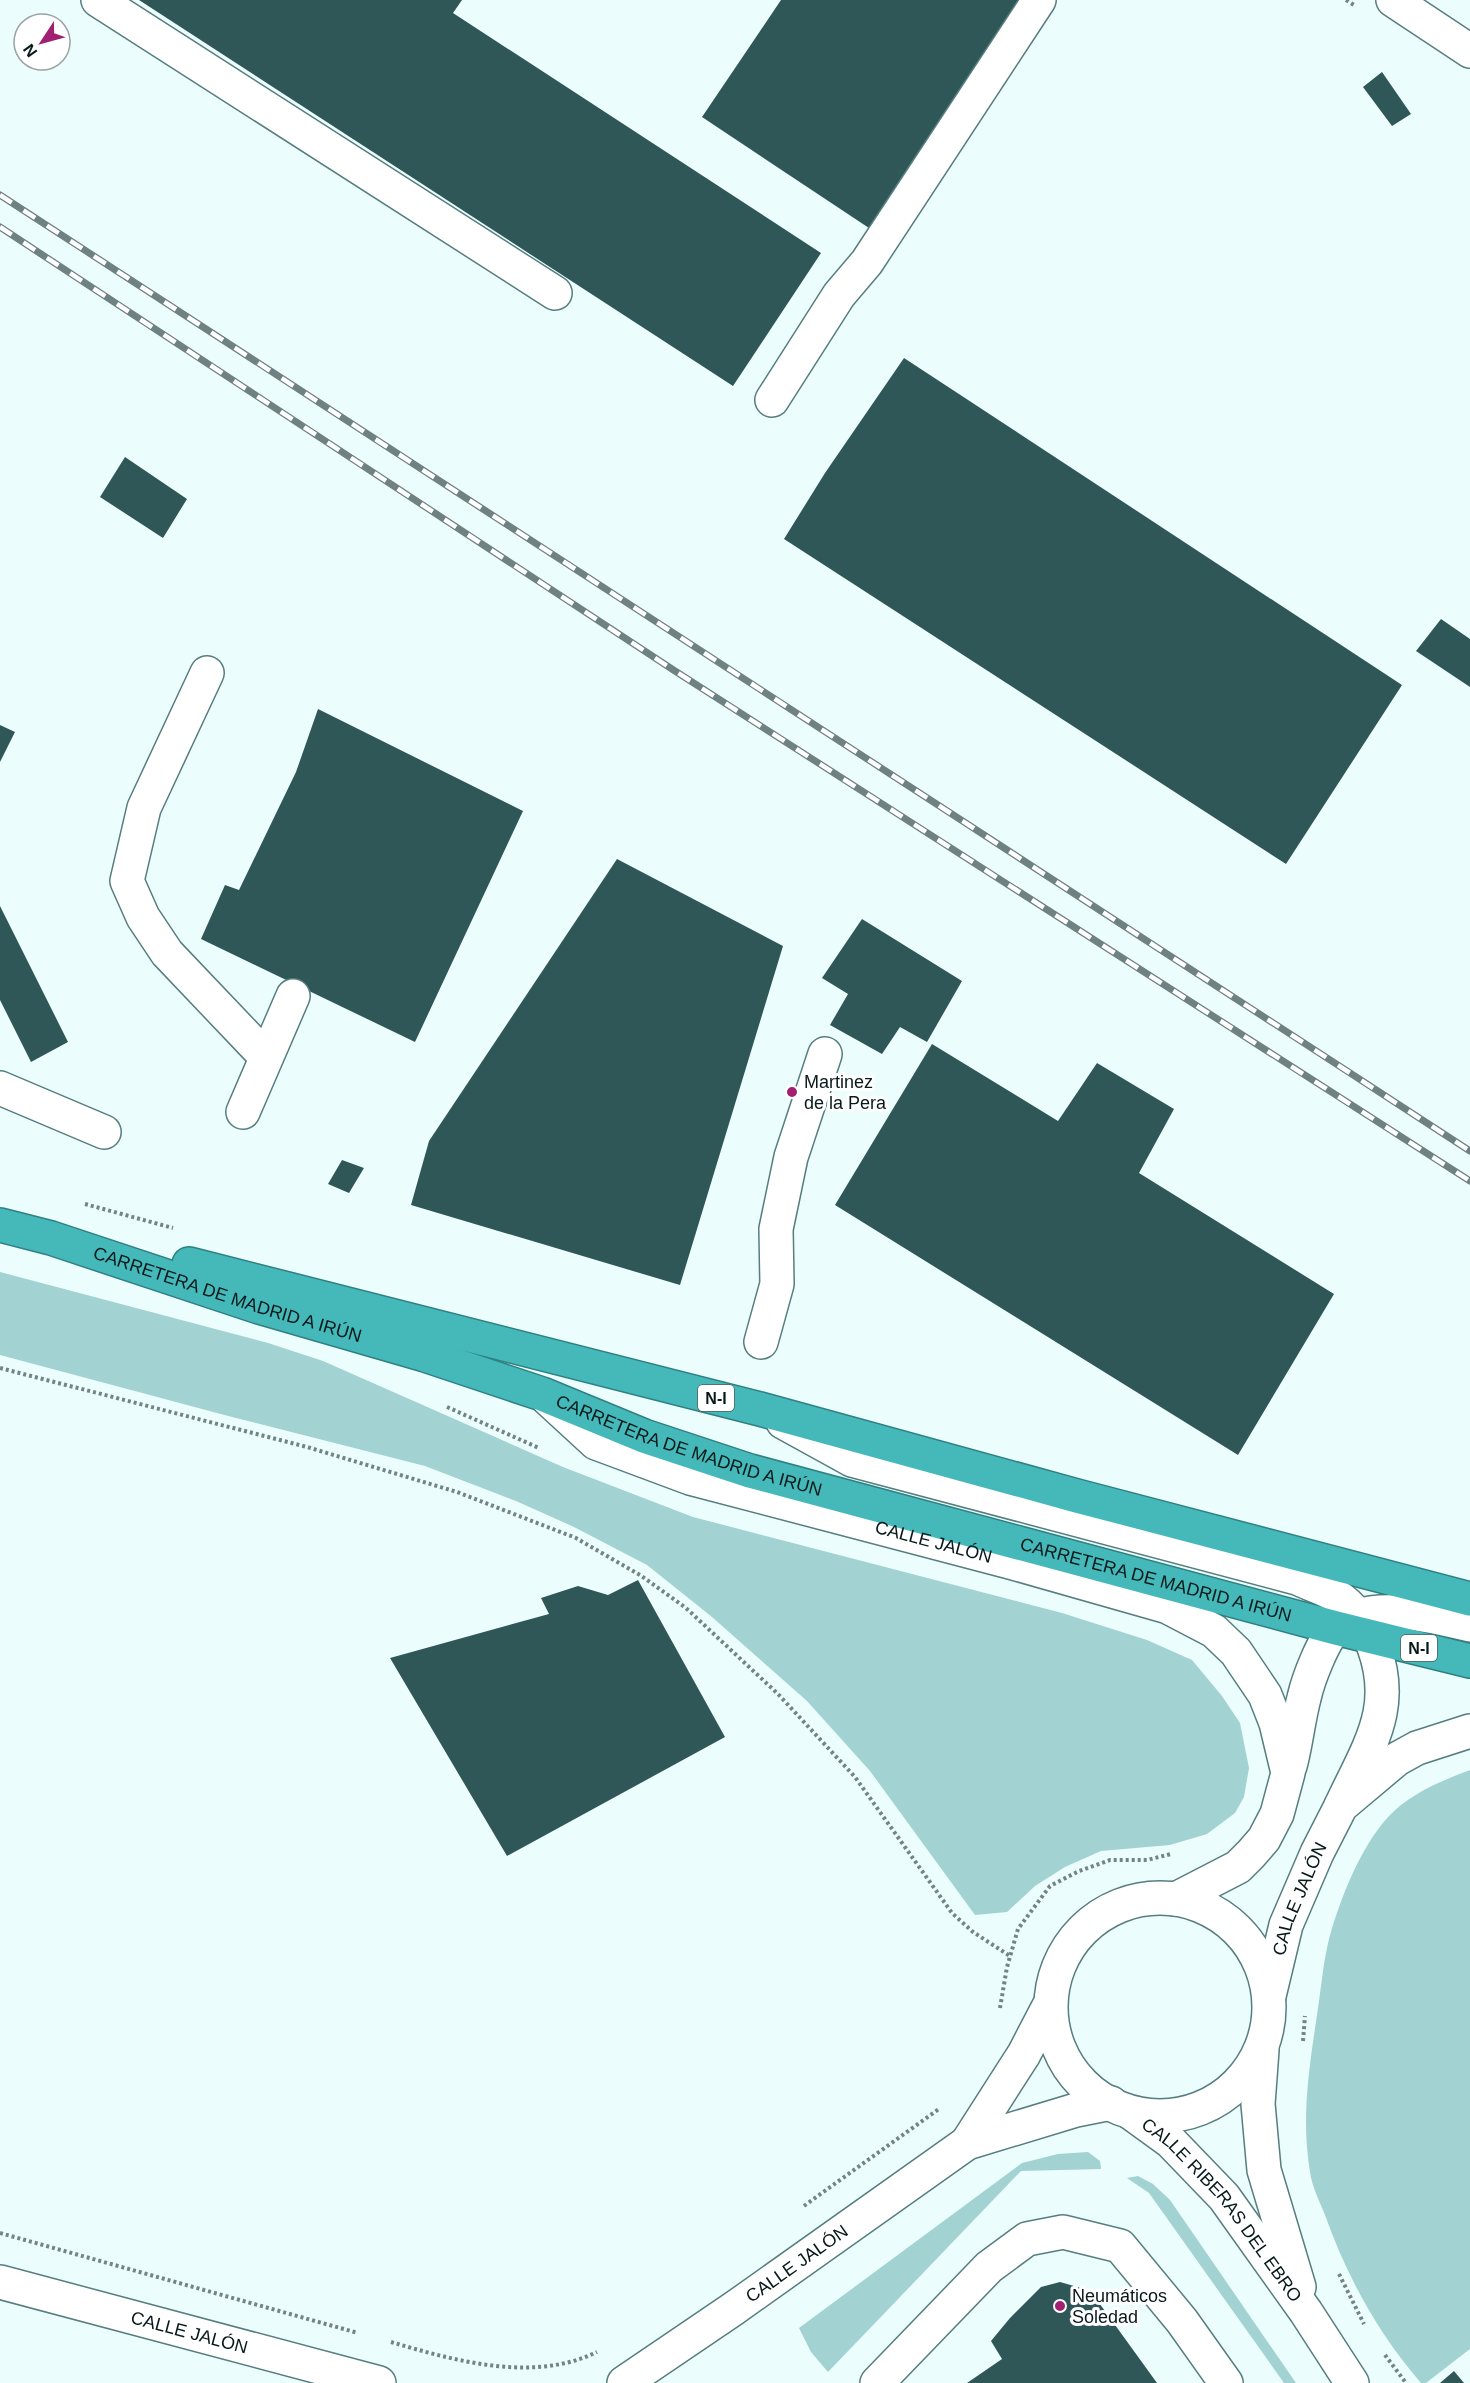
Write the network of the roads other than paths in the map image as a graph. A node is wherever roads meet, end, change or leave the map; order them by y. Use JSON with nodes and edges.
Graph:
{"nodes":[{"id":1,"x":98,"y":0,"type":"edge"},
{"id":2,"x":1039,"y":0,"type":"edge"},
{"id":3,"x":1393,"y":0,"type":"edge"},
{"id":4,"x":1470,"y":51,"type":"edge"},
{"id":5,"x":555,"y":293,"type":"dead end"},
{"id":6,"x":772,"y":400,"type":"dead end"},
{"id":7,"x":207,"y":673,"type":"dead end"},
{"id":8,"x":293,"y":996,"type":"dead end"},
{"id":9,"x":825,"y":1054,"type":"dead end"},
{"id":10,"x":265,"y":1056,"type":"junction"},
{"id":11,"x":0,"y":1088,"type":"edge"},
{"id":12,"x":243,"y":1112,"type":"dead end"},
{"id":13,"x":104,"y":1132,"type":"dead end"},
{"id":14,"x":0,"y":1225,"type":"edge"},
{"id":15,"x":51,"y":1238,"type":"junction"},
{"id":16,"x":761,"y":1342,"type":"dead end"},
{"id":17,"x":542,"y":1394,"type":"junction"},
{"id":18,"x":760,"y":1409,"type":"junction"},
{"id":19,"x":1470,"y":1599,"type":"edge"},
{"id":20,"x":1470,"y":1625,"type":"edge"},
{"id":21,"x":1354,"y":1626,"type":"junction"},
{"id":22,"x":1470,"y":1660,"type":"edge"},
{"id":23,"x":1470,"y":1731,"type":"edge"},
{"id":24,"x":1288,"y":1773,"type":"junction"},
{"id":25,"x":1341,"y":1806,"type":"junction"},
{"id":26,"x":1176,"y":1899,"type":"junction"},
{"id":27,"x":1269,"y":1997,"type":"junction"},
{"id":28,"x":1050,"y":2004,"type":"junction"},
{"id":29,"x":1263,"y":2044,"type":"junction"},
{"id":30,"x":1121,"y":2108,"type":"junction"},
{"id":31,"x":967,"y":2142,"type":"junction"},
{"id":32,"x":0,"y":2282,"type":"edge"},
{"id":33,"x":1306,"y":2312,"type":"junction"},
{"id":34,"x":379,"y":2383,"type":"edge"},
{"id":35,"x":624,"y":2383,"type":"edge"},
{"id":36,"x":877,"y":2383,"type":"edge"},
{"id":37,"x":1226,"y":2383,"type":"edge"},
{"id":38,"x":1352,"y":2383,"type":"edge"}],
"edges":[{"from":1,"to":5,"type":"street"},
{"from":2,"to":6,"type":"street"},
{"from":3,"to":4,"type":"street"},
{"from":7,"to":10,"type":"street"},
{"from":8,"to":10,"type":"street"},
{"from":9,"to":16,"type":"street"},
{"from":10,"to":12,"type":"street"},
{"from":11,"to":13,"type":"street"},
{"from":14,"to":15,"type":"highway","name":"CARRETERA DE MADRID A IRÚN","number":"N-I"},
{"from":15,"to":17,"type":"highway","name":"CARRETERA DE MADRID A IRÚN"},
{"from":15,"to":18,"type":"highway","name":"CARRETERA DE MADRID A IRÚN","number":"N-I"},
{"from":17,"to":21,"type":"highway","name":"CARRETERA DE MADRID A IRÚN"},
{"from":17,"to":24,"type":"street","name":"CALLE JALÓN"},
{"from":18,"to":19,"type":"highway","name":"CARRETERA DE MADRID A IRÚN","number":"N-I"},
{"from":18,"to":21,"type":"street","name":"CARRETERA DE MADRID A IRÚN"},
{"from":20,"to":21,"type":"street"},
{"from":21,"to":22,"type":"highway","number":"N-I"},
{"from":21,"to":24,"type":"street","name":"CALLE JALÓN"},
{"from":21,"to":25,"type":"street","name":"CALLE JALÓN"},
{"from":23,"to":25,"type":"street","name":"CALLE JALÓN"},
{"from":24,"to":26,"type":"street","name":"CALLE JALÓN"},
{"from":25,"to":27,"type":"street","name":"CALLE JALÓN"},
{"from":26,"to":27,"type":"street"},
{"from":26,"to":28,"type":"street"},
{"from":27,"to":29,"type":"street"},
{"from":28,"to":30,"type":"street","name":"CALLE RIBERAS DEL EBRO"},
{"from":28,"to":31,"type":"street","name":"CALLE JALÓN"},
{"from":29,"to":30,"type":"street"},
{"from":29,"to":33,"type":"street","name":"CALLE RIBERAS DEL EBRO"},
{"from":30,"to":31,"type":"street","name":"CALLE JALÓN"},
{"from":30,"to":33,"type":"street","name":"CALLE RIBERAS DEL EBRO"},
{"from":31,"to":35,"type":"street","name":"CALLE JALÓN"},
{"from":32,"to":34,"type":"street","name":"CALLE JALÓN"},
{"from":33,"to":38,"type":"street","name":"CALLE RIBERAS DEL EBRO"},
{"from":36,"to":37,"type":"street"}]}
